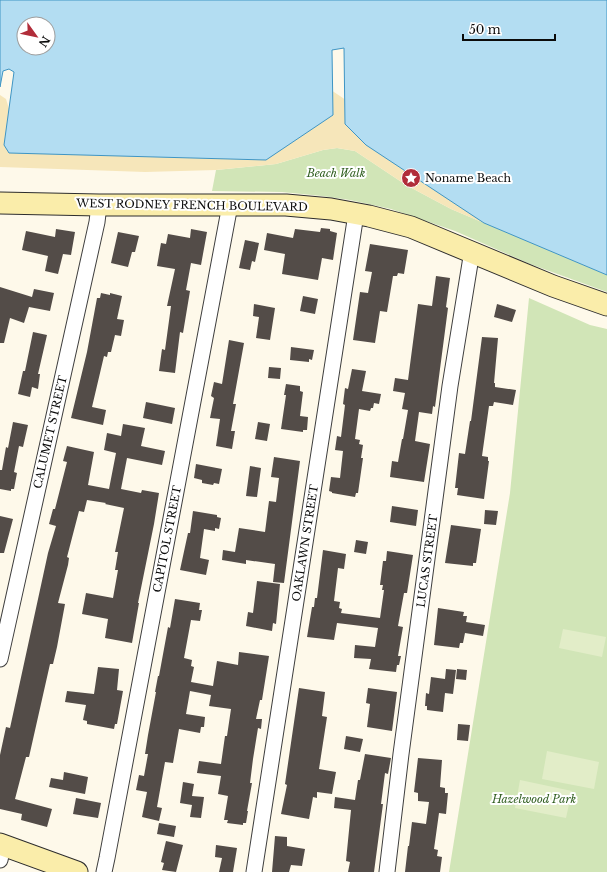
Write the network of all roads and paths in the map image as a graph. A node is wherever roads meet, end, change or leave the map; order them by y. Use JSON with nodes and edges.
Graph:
{"nodes":[{"id":1,"x":0,"y":203,"type":"edge"},
{"id":2,"x":99,"y":205,"type":"junction"},
{"id":3,"x":230,"y":205,"type":"junction"},
{"id":4,"x":356,"y":214,"type":"junction"},
{"id":5,"x":472,"y":251,"type":"junction"},
{"id":6,"x":607,"y":305,"type":"edge"},
{"id":7,"x":0,"y":660,"type":"edge"},
{"id":8,"x":1,"y":850,"type":"edge"},
{"id":9,"x":77,"y":872,"type":"edge"},
{"id":10,"x":104,"y":872,"type":"edge"},
{"id":11,"x":254,"y":872,"type":"edge"},
{"id":12,"x":387,"y":872,"type":"edge"}],
"edges":[{"from":1,"to":2,"type":"main road","name":"WEST RODNEY FRENCH BOULEVARD"},
{"from":2,"to":3,"type":"main road","name":"WEST RODNEY FRENCH BOULEVARD"},
{"from":2,"to":7,"type":"street","name":"CALUMET STREET"},
{"from":3,"to":4,"type":"main road","name":"WEST RODNEY FRENCH BOULEVARD"},
{"from":3,"to":10,"type":"street","name":"CAPITOL STREET"},
{"from":4,"to":5,"type":"main road","name":"WEST RODNEY FRENCH BOULEVARD"},
{"from":4,"to":11,"type":"street","name":"OAKLAWN STREET"},
{"from":5,"to":6,"type":"main road","name":"WEST RODNEY FRENCH BOULEVARD"},
{"from":5,"to":12,"type":"street","name":"LUCAS STREET"},
{"from":8,"to":9,"type":"main road"}]}
